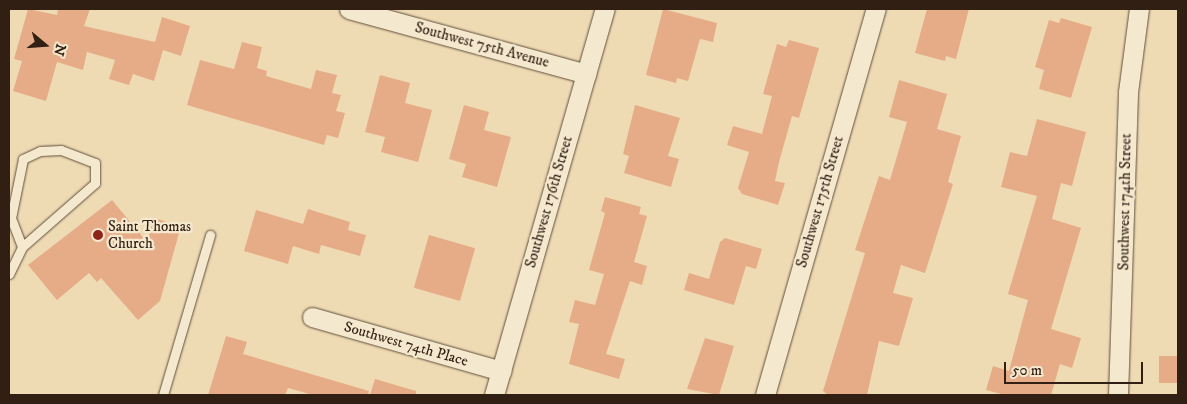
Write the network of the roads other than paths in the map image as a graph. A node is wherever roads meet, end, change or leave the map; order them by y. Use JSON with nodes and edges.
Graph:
{"nodes":[{"id":1,"x":349,"y":9,"type":"edge"},
{"id":2,"x":605,"y":9,"type":"edge"},
{"id":3,"x":876,"y":9,"type":"edge"},
{"id":4,"x":1139,"y":9,"type":"edge"},
{"id":5,"x":586,"y":74,"type":"junction"},
{"id":6,"x":210,"y":235,"type":"dead end"},
{"id":7,"x":22,"y":247,"type":"junction"},
{"id":8,"x":9,"y":274,"type":"edge"},
{"id":9,"x":312,"y":317,"type":"dead end"},
{"id":10,"x":501,"y":372,"type":"junction"},
{"id":11,"x":163,"y":395,"type":"edge"},
{"id":12,"x":494,"y":395,"type":"edge"},
{"id":13,"x":765,"y":395,"type":"edge"},
{"id":14,"x":1118,"y":395,"type":"edge"}],
"edges":[{"from":1,"to":5,"type":"street","name":"Southwest 75th Avenue"},
{"from":2,"to":5,"type":"street","name":"Southwest 176th Street"},
{"from":3,"to":13,"type":"street","name":"Southwest 175th Street"},
{"from":4,"to":14,"type":"street","name":"Southwest 174th Street"},
{"from":5,"to":10,"type":"street","name":"Southwest 176th Street"},
{"from":6,"to":11,"type":"lane"},
{"from":7,"to":7,"type":"lane"},
{"from":7,"to":8,"type":"lane"},
{"from":9,"to":10,"type":"street","name":"Southwest 74th Place"},
{"from":10,"to":12,"type":"street","name":"Southwest 176th Street"}]}
